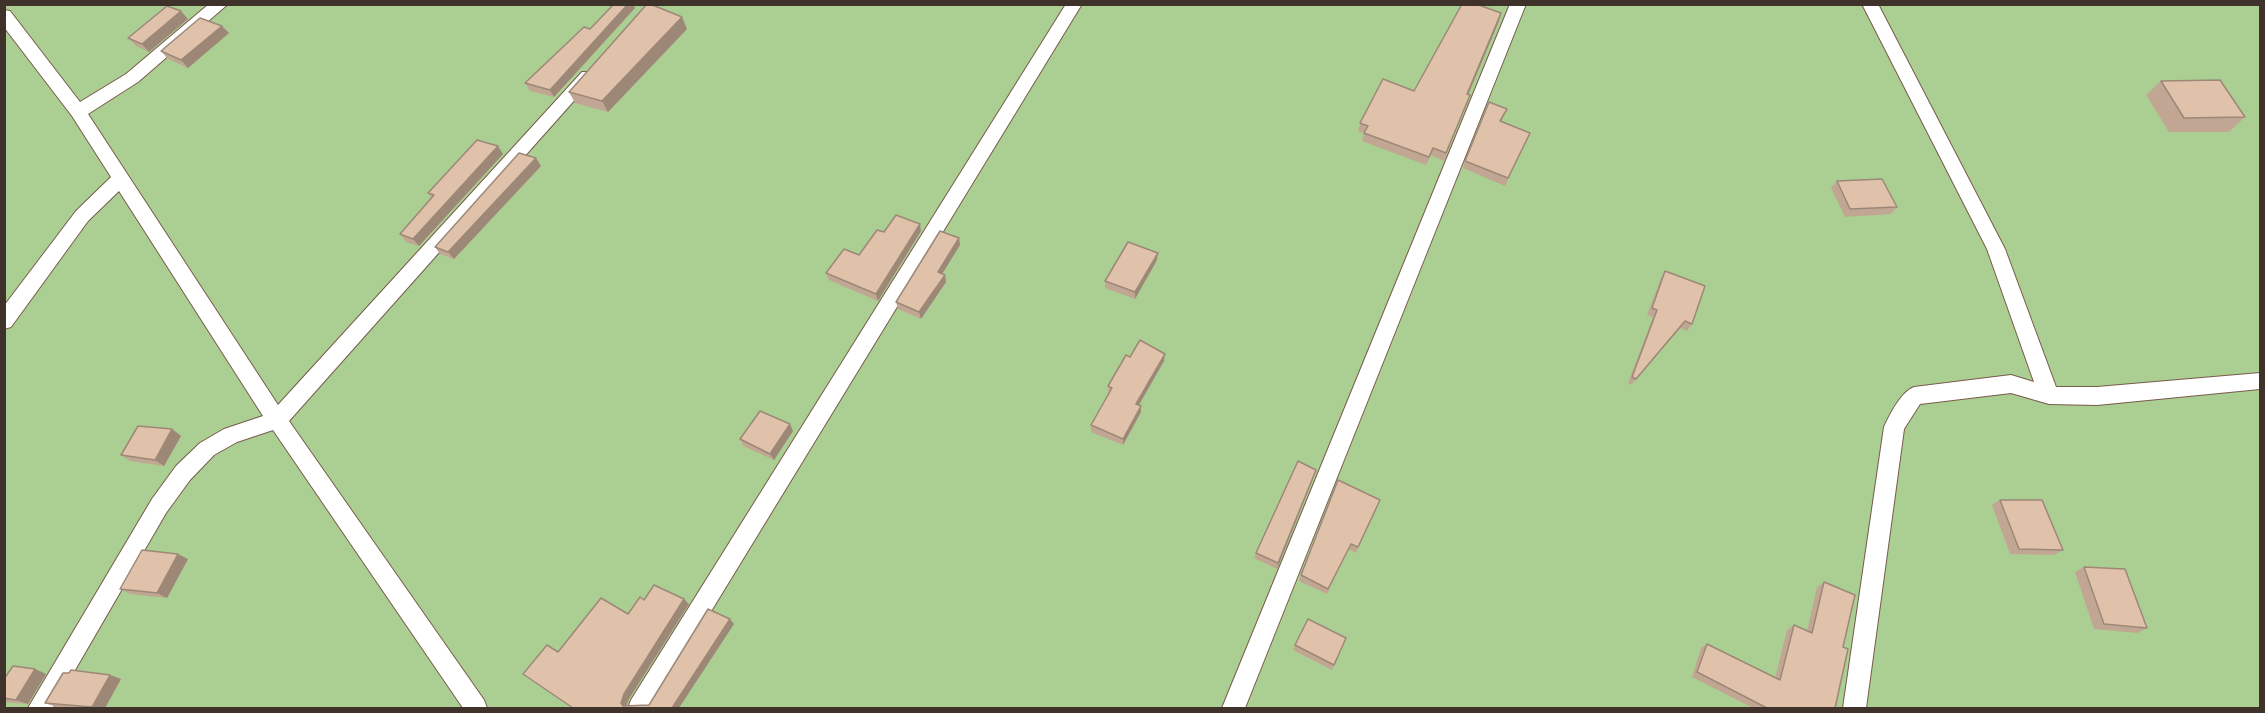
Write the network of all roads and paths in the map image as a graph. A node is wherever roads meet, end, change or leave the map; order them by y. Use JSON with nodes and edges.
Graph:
{"nodes":[{"id":1,"x":220,"y":4,"type":"edge"},
{"id":2,"x":1074,"y":4,"type":"edge"},
{"id":3,"x":1518,"y":4,"type":"edge"},
{"id":4,"x":1870,"y":4,"type":"edge"},
{"id":5,"x":4,"y":15,"type":"edge"},
{"id":6,"x":596,"y":66,"type":"edge"},
{"id":7,"x":78,"y":112,"type":"junction"},
{"id":8,"x":120,"y":179,"type":"junction"},
{"id":9,"x":4,"y":321,"type":"edge"},
{"id":10,"x":2260,"y":381,"type":"edge"},
{"id":11,"x":2049,"y":395,"type":"junction"},
{"id":12,"x":277,"y":420,"type":"junction"},
{"id":13,"x":40,"y":708,"type":"edge"},
{"id":14,"x":476,"y":708,"type":"edge"},
{"id":15,"x":639,"y":708,"type":"edge"},
{"id":16,"x":1233,"y":708,"type":"edge"},
{"id":17,"x":1854,"y":708,"type":"edge"}],
"edges":[{"from":1,"to":7,"type":"lane"},
{"from":2,"to":15,"type":"lane"},
{"from":3,"to":16,"type":"lane"},
{"from":4,"to":11,"type":"lane"},
{"from":5,"to":7,"type":"lane"},
{"from":6,"to":12,"type":"lane"},
{"from":7,"to":8,"type":"lane"},
{"from":8,"to":9,"type":"lane"},
{"from":8,"to":12,"type":"lane"},
{"from":10,"to":11,"type":"lane"},
{"from":11,"to":17,"type":"lane"},
{"from":12,"to":13,"type":"lane"},
{"from":12,"to":14,"type":"lane"}]}
